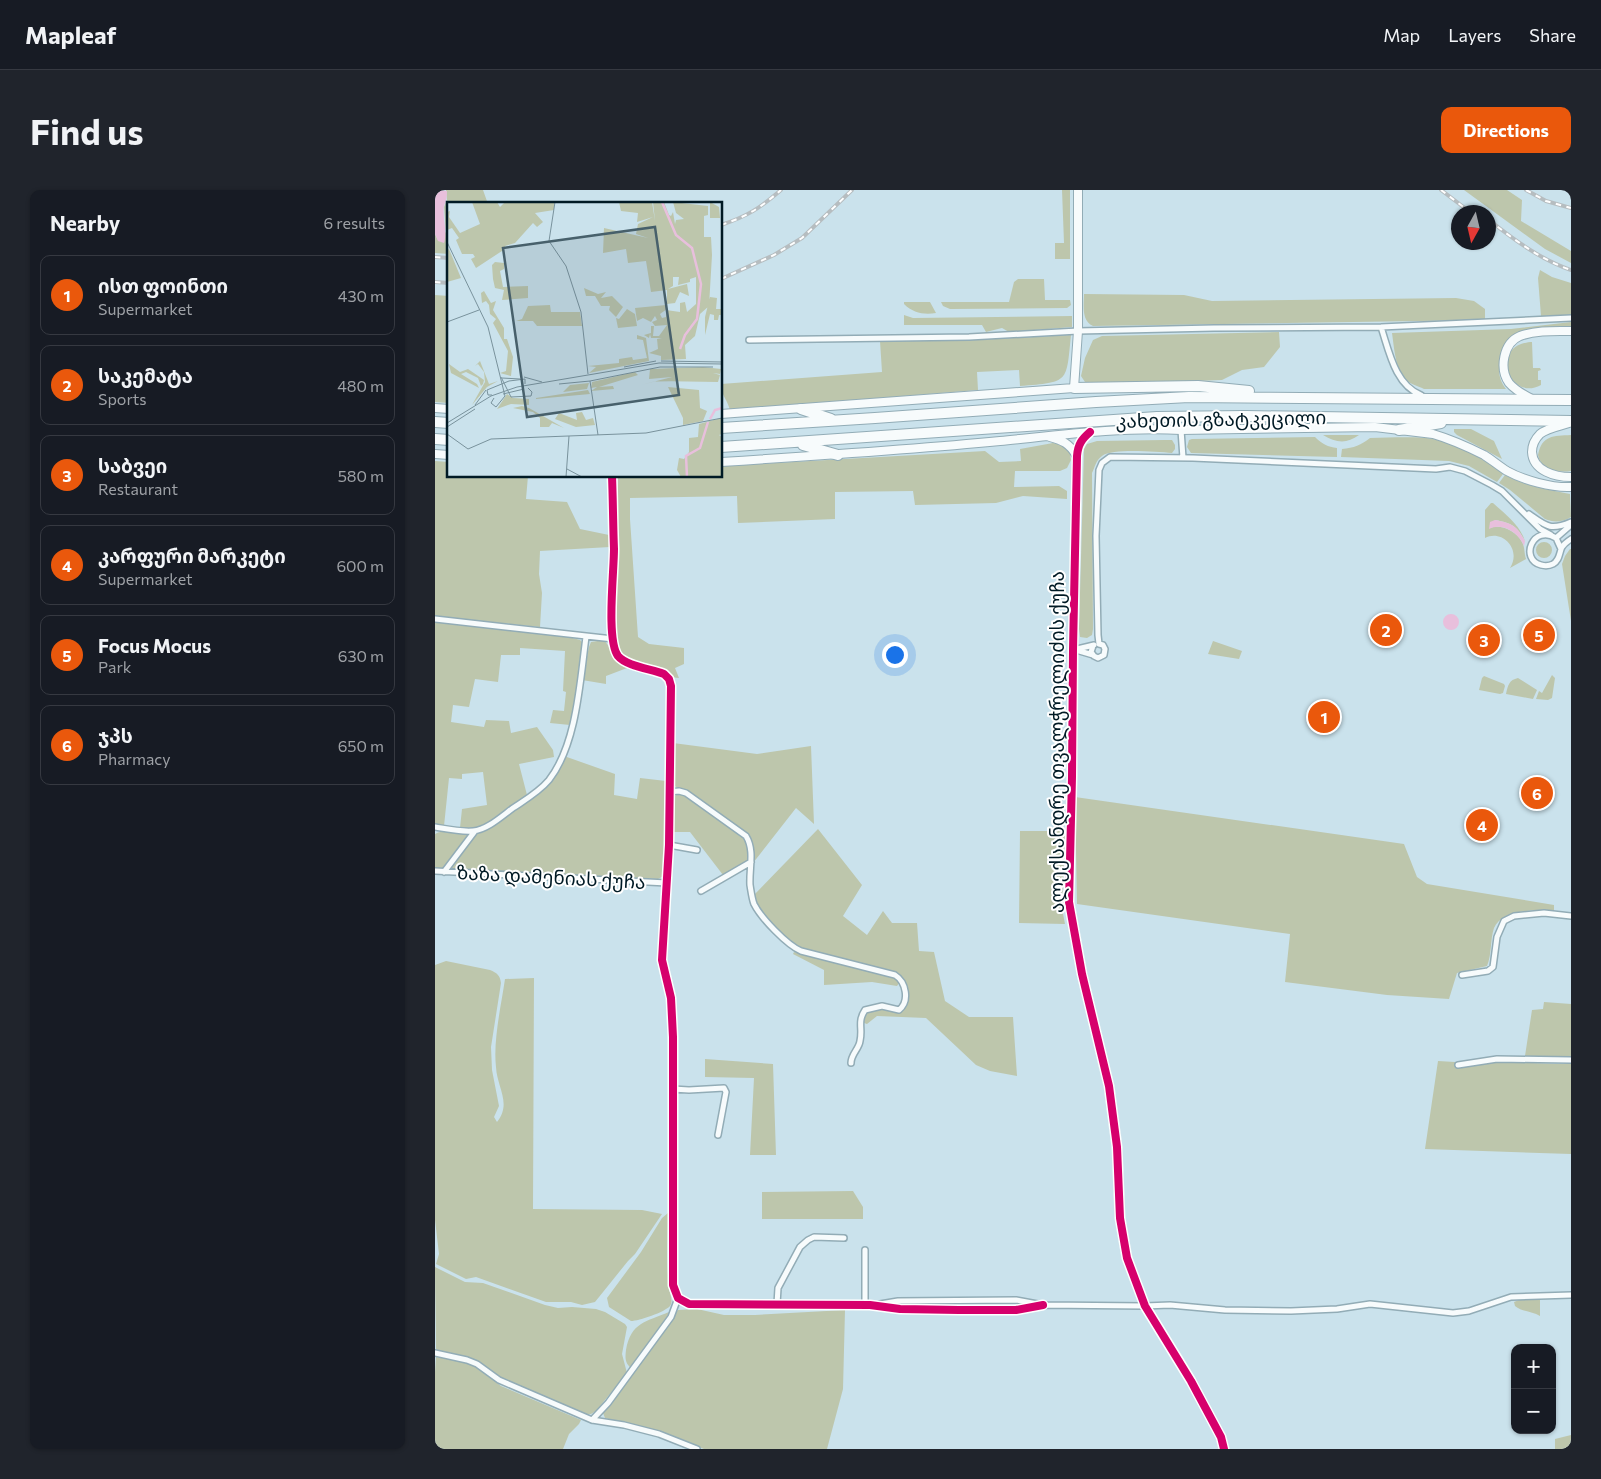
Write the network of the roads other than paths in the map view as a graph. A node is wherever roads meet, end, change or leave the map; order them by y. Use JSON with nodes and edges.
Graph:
{"nodes":[{"id":1,"x":1078,"y":190,"type":"edge"},
{"id":2,"x":1571,"y":318,"type":"edge"},
{"id":3,"x":1381,"y":327,"type":"junction"},
{"id":4,"x":1078,"y":331,"type":"junction"},
{"id":5,"x":1571,"y":331,"type":"edge"},
{"id":6,"x":749,"y":340,"type":"dead end"},
{"id":7,"x":1074,"y":388,"type":"junction"},
{"id":8,"x":1304,"y":397,"type":"junction"},
{"id":9,"x":1431,"y":399,"type":"junction"},
{"id":10,"x":1534,"y":400,"type":"junction"},
{"id":11,"x":1571,"y":400,"type":"edge"},
{"id":12,"x":801,"y":410,"type":"junction"},
{"id":13,"x":723,"y":414,"type":"edge"},
{"id":14,"x":1461,"y":419,"type":"junction"},
{"id":15,"x":837,"y":420,"type":"junction"},
{"id":16,"x":1571,"y":422,"type":"edge"},
{"id":17,"x":723,"y":428,"type":"edge"},
{"id":18,"x":1181,"y":430,"type":"junction"},
{"id":19,"x":1399,"y":430,"type":"junction"},
{"id":20,"x":1090,"y":432,"type":"junction"},
{"id":21,"x":1045,"y":436,"type":"junction"},
{"id":22,"x":794,"y":443,"type":"junction"},
{"id":23,"x":723,"y":447,"type":"edge"},
{"id":24,"x":838,"y":455,"type":"junction"},
{"id":25,"x":1077,"y":456,"type":"junction"},
{"id":26,"x":1183,"y":458,"type":"junction"},
{"id":27,"x":723,"y":462,"type":"edge"},
{"id":28,"x":1571,"y":477,"type":"edge"},
{"id":29,"x":612,"y":478,"type":"edge"},
{"id":30,"x":1571,"y":487,"type":"edge"},
{"id":31,"x":1519,"y":507,"type":"junction"},
{"id":32,"x":1571,"y":524,"type":"edge"},
{"id":33,"x":1553,"y":537,"type":"junction"},
{"id":34,"x":1570,"y":540,"type":"edge"},
{"id":35,"x":1561,"y":549,"type":"junction"},
{"id":36,"x":435,"y":619,"type":"edge"},
{"id":37,"x":586,"y":637,"type":"junction"},
{"id":38,"x":613,"y":640,"type":"junction"},
{"id":39,"x":1099,"y":644,"type":"junction"},
{"id":40,"x":1093,"y":646,"type":"junction"},
{"id":41,"x":1073,"y":650,"type":"junction"},
{"id":42,"x":1093,"y":655,"type":"junction"},
{"id":43,"x":669,"y":792,"type":"junction"},
{"id":44,"x":435,"y":826,"type":"edge"},
{"id":45,"x":475,"y":831,"type":"junction"},
{"id":46,"x":669,"y":846,"type":"junction"},
{"id":47,"x":697,"y":850,"type":"dead end"},
{"id":48,"x":751,"y":862,"type":"junction"},
{"id":49,"x":435,"y":871,"type":"edge"},
{"id":50,"x":444,"y":872,"type":"junction"},
{"id":51,"x":667,"y":883,"type":"junction"},
{"id":52,"x":701,"y":891,"type":"dead end"},
{"id":53,"x":1571,"y":916,"type":"edge"},
{"id":54,"x":1462,"y":975,"type":"dead end"},
{"id":55,"x":1571,"y":1060,"type":"edge"},
{"id":56,"x":851,"y":1063,"type":"dead end"},
{"id":57,"x":1458,"y":1065,"type":"dead end"},
{"id":58,"x":673,"y":1089,"type":"junction"},
{"id":59,"x":718,"y":1135,"type":"dead end"},
{"id":60,"x":844,"y":1238,"type":"dead end"},
{"id":61,"x":865,"y":1250,"type":"dead end"},
{"id":62,"x":1571,"y":1295,"type":"edge"},
{"id":63,"x":678,"y":1298,"type":"junction"},
{"id":64,"x":959,"y":1300,"type":"junction"},
{"id":65,"x":777,"y":1304,"type":"junction"},
{"id":66,"x":865,"y":1305,"type":"junction"},
{"id":67,"x":875,"y":1305,"type":"junction"},
{"id":68,"x":1043,"y":1305,"type":"junction"},
{"id":69,"x":1145,"y":1306,"type":"junction"},
{"id":70,"x":959,"y":1310,"type":"junction"},
{"id":71,"x":435,"y":1353,"type":"edge"},
{"id":72,"x":592,"y":1420,"type":"junction"},
{"id":73,"x":697,"y":1449,"type":"edge"},
{"id":74,"x":1224,"y":1449,"type":"edge"}],
"edges":[{"from":1,"to":4,"type":"street"},
{"from":2,"to":3,"type":"street"},
{"from":3,"to":4,"type":"street"},
{"from":3,"to":9,"type":"street"},
{"from":4,"to":6,"type":"street"},
{"from":4,"to":7,"type":"street"},
{"from":5,"to":10,"type":"street"},
{"from":7,"to":8,"type":"highway"},
{"from":7,"to":12,"type":"street"},
{"from":8,"to":9,"type":"highway","name":"კახეთის გზატკეცილი"},
{"from":8,"to":15,"type":"highway","name":"კახეთის გზატკეცილი"},
{"from":9,"to":10,"type":"highway","name":"კახეთის გზატკეცილი"},
{"from":10,"to":11,"type":"highway","name":"კახეთის გზატკეცილი"},
{"from":12,"to":13,"type":"street"},
{"from":12,"to":15,"type":"highway"},
{"from":14,"to":16,"type":"highway","name":"კახეთის გზატკეცილი"},
{"from":14,"to":19,"type":"highway"},
{"from":14,"to":22,"type":"highway","name":"კახეთის გზატკეცილი"},
{"from":15,"to":17,"type":"highway","name":"კახეთის გზატკეცილი"},
{"from":16,"to":28,"type":"street"},
{"from":18,"to":19,"type":"street"},
{"from":18,"to":20,"type":"street"},
{"from":18,"to":26,"type":"street"},
{"from":19,"to":30,"type":"street"},
{"from":20,"to":21,"type":"street"},
{"from":20,"to":25,"type":"street"},
{"from":21,"to":24,"type":"street"},
{"from":21,"to":25,"type":"street"},
{"from":22,"to":23,"type":"highway","name":"კახეთის გზატკეცილი"},
{"from":22,"to":24,"type":"highway"},
{"from":24,"to":27,"type":"street"},
{"from":25,"to":41,"type":"street","name":"ალექსანდრე თვალჭრელიძის ქუჩა"},
{"from":26,"to":31,"type":"street"},
{"from":26,"to":39,"type":"street"},
{"from":29,"to":38,"type":"street"},
{"from":31,"to":32,"type":"street"},
{"from":31,"to":33,"type":"street"},
{"from":32,"to":33,"type":"street"},
{"from":33,"to":35,"type":"street"},
{"from":33,"to":35,"type":"street"},
{"from":34,"to":35,"type":"street"},
{"from":36,"to":37,"type":"street"},
{"from":37,"to":38,"type":"street"},
{"from":37,"to":45,"type":"street"},
{"from":38,"to":43,"type":"street"},
{"from":39,"to":40,"type":"street"},
{"from":39,"to":42,"type":"street"},
{"from":40,"to":41,"type":"street"},
{"from":40,"to":42,"type":"street"},
{"from":41,"to":42,"type":"street"},
{"from":41,"to":69,"type":"street","name":"ალექსანდრე თვალჭრელიძის ქუჩა"},
{"from":43,"to":46,"type":"street"},
{"from":43,"to":48,"type":"street"},
{"from":44,"to":45,"type":"street"},
{"from":45,"to":50,"type":"street"},
{"from":46,"to":47,"type":"street"},
{"from":46,"to":51,"type":"street"},
{"from":48,"to":52,"type":"street"},
{"from":48,"to":56,"type":"street"},
{"from":49,"to":50,"type":"street","name":"ზაზა დამენიას ქუჩა"},
{"from":50,"to":51,"type":"street","name":"ზაზა დამენიას ქუჩა"},
{"from":51,"to":58,"type":"street"},
{"from":53,"to":54,"type":"street"},
{"from":55,"to":57,"type":"street"},
{"from":58,"to":59,"type":"street"},
{"from":58,"to":63,"type":"street"},
{"from":60,"to":65,"type":"street"},
{"from":61,"to":66,"type":"street"},
{"from":62,"to":69,"type":"street"},
{"from":63,"to":65,"type":"street"},
{"from":63,"to":72,"type":"street"},
{"from":64,"to":67,"type":"street"},
{"from":64,"to":68,"type":"street"},
{"from":64,"to":70,"type":"street"},
{"from":65,"to":66,"type":"street"},
{"from":66,"to":67,"type":"street"},
{"from":67,"to":70,"type":"street"},
{"from":68,"to":69,"type":"street"},
{"from":68,"to":70,"type":"street"},
{"from":69,"to":74,"type":"street","name":"ალექსანდრე თვალჭრელიძის ქუჩა"},
{"from":71,"to":72,"type":"street"},
{"from":72,"to":73,"type":"street"}]}
